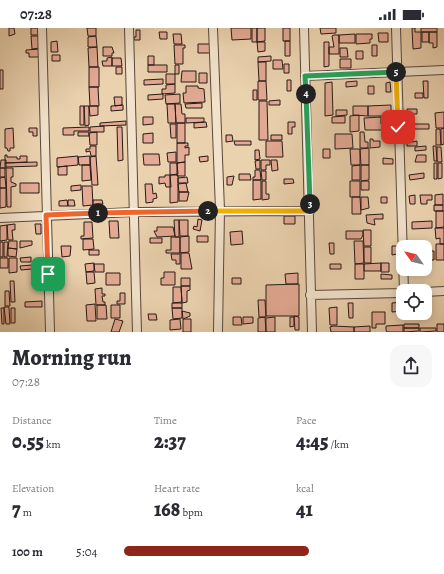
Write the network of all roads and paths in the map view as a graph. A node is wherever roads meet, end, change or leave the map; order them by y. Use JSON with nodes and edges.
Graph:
{"nodes":[{"id":1,"x":42,"y":28,"type":"edge"},
{"id":2,"x":129,"y":28,"type":"edge"},
{"id":3,"x":213,"y":28,"type":"edge"},
{"id":4,"x":304,"y":28,"type":"edge"},
{"id":5,"x":396,"y":28,"type":"edge"},
{"id":6,"x":444,"y":70,"type":"edge"},
{"id":7,"x":397,"y":72,"type":"junction"},
{"id":8,"x":305,"y":76,"type":"junction"},
{"id":9,"x":220,"y":210,"type":"junction"},
{"id":10,"x":310,"y":211,"type":"junction"},
{"id":11,"x":134,"y":212,"type":"junction"},
{"id":12,"x":46,"y":215,"type":"junction"},
{"id":13,"x":0,"y":218,"type":"edge"},
{"id":14,"x":403,"y":284,"type":"edge"},
{"id":15,"x":444,"y":291,"type":"edge"},
{"id":16,"x":396,"y":292,"type":"edge"},
{"id":17,"x":432,"y":292,"type":"edge"},
{"id":18,"x":310,"y":295,"type":"junction"},
{"id":19,"x":50,"y":332,"type":"edge"},
{"id":20,"x":137,"y":332,"type":"edge"},
{"id":21,"x":218,"y":332,"type":"edge"},
{"id":22,"x":312,"y":332,"type":"edge"}],
"edges":[{"from":1,"to":12,"type":"street"},
{"from":2,"to":11,"type":"street"},
{"from":3,"to":9,"type":"street"},
{"from":4,"to":8,"type":"street"},
{"from":5,"to":7,"type":"street"},
{"from":6,"to":7,"type":"street"},
{"from":7,"to":8,"type":"street"},
{"from":7,"to":14,"type":"street"},
{"from":8,"to":10,"type":"street"},
{"from":9,"to":10,"type":"street"},
{"from":9,"to":11,"type":"street"},
{"from":9,"to":21,"type":"street"},
{"from":10,"to":18,"type":"street"},
{"from":11,"to":12,"type":"street"},
{"from":11,"to":20,"type":"street"},
{"from":12,"to":13,"type":"street"},
{"from":12,"to":19,"type":"street"},
{"from":15,"to":17,"type":"street"},
{"from":16,"to":18,"type":"street"},
{"from":18,"to":22,"type":"street"}]}
